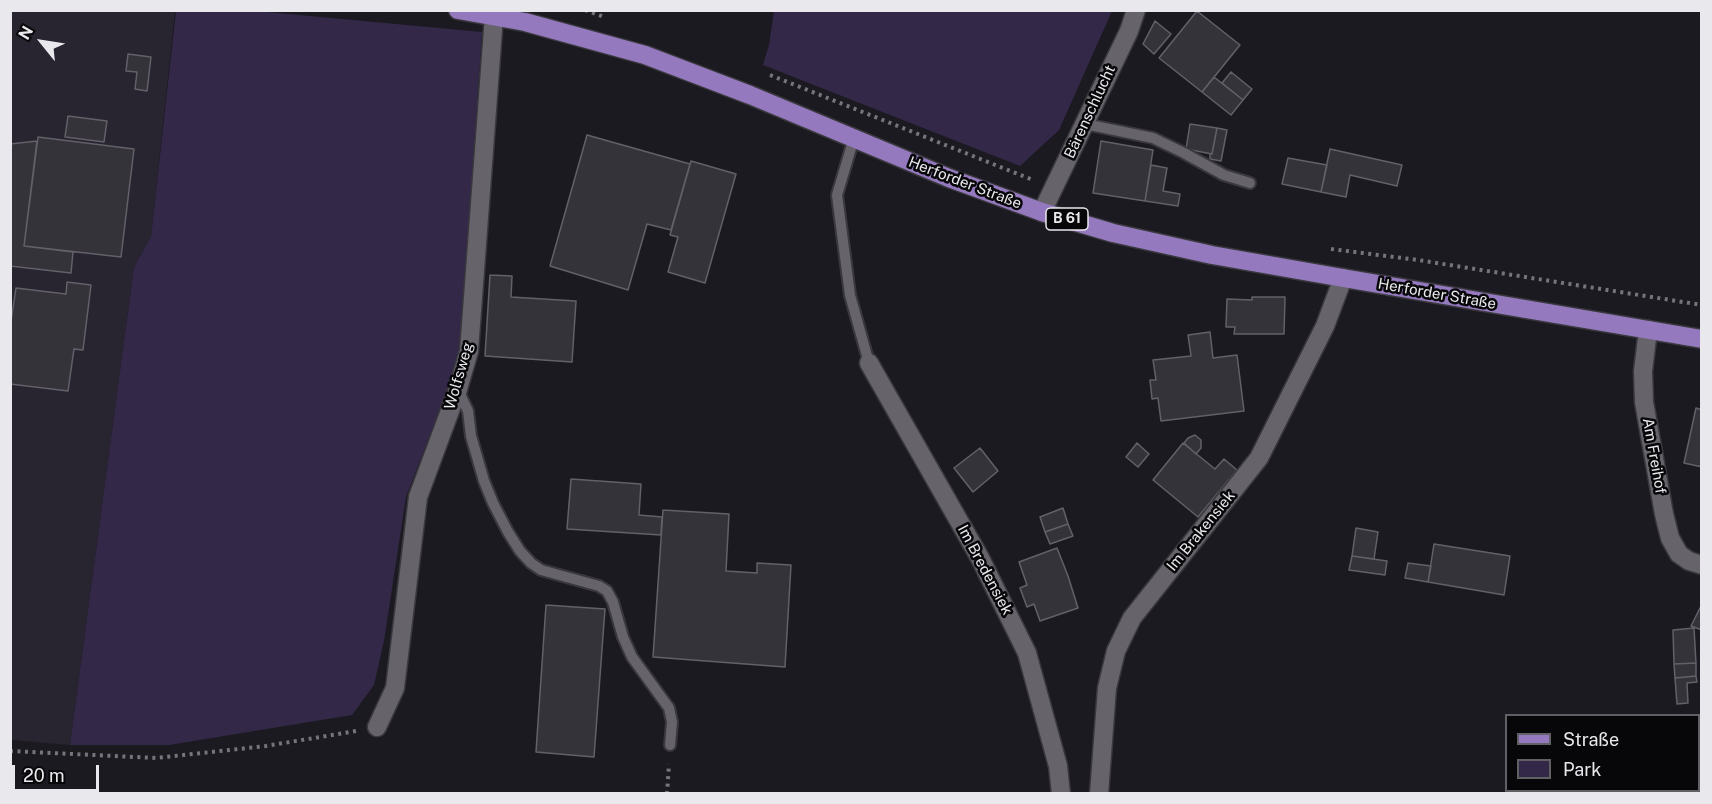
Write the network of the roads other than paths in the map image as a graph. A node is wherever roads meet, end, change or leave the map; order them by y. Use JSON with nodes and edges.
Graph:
{"nodes":[{"id":1,"x":458,"y":10,"type":"edge"},
{"id":2,"x":1136,"y":10,"type":"edge"},
{"id":3,"x":494,"y":16,"type":"junction"},
{"id":4,"x":1084,"y":124,"type":"junction"},
{"id":5,"x":854,"y":138,"type":"junction"},
{"id":6,"x":1250,"y":183,"type":"dead end"},
{"id":7,"x":1042,"y":212,"type":"junction"},
{"id":8,"x":1343,"y":278,"type":"junction"},
{"id":9,"x":1648,"y":330,"type":"junction"},
{"id":10,"x":1701,"y":339,"type":"edge"},
{"id":11,"x":869,"y":363,"type":"joint"},
{"id":12,"x":458,"y":389,"type":"junction"},
{"id":13,"x":1701,"y":565,"type":"edge"},
{"id":14,"x":377,"y":727,"type":"road end"},
{"id":15,"x":670,"y":745,"type":"road end"},
{"id":16,"x":1061,"y":794,"type":"edge"},
{"id":17,"x":1099,"y":794,"type":"edge"}],
"edges":[{"from":1,"to":3,"type":"main road","name":"Herforder Straße","number":"B 61"},
{"from":2,"to":4,"type":"street","name":"Bärenschlucht"},
{"from":3,"to":5,"type":"main road","name":"Herforder Straße","number":"B 61"},
{"from":3,"to":12,"type":"street","name":"Wolfsweg"},
{"from":4,"to":6,"type":"lane"},
{"from":4,"to":7,"type":"street","name":"Bärenschlucht"},
{"from":5,"to":7,"type":"main road","name":"Herforder Straße","number":"B 61"},
{"from":5,"to":11,"type":"lane"},
{"from":7,"to":8,"type":"main road","name":"Herforder Straße","number":"B 61"},
{"from":8,"to":9,"type":"main road","name":"Herforder Straße","number":"B 61"},
{"from":8,"to":17,"type":"street","name":"Im Brakensiek"},
{"from":9,"to":10,"type":"main road","name":"Herforder Straße","number":"B 61"},
{"from":9,"to":13,"type":"street","name":"Am Freihof"},
{"from":11,"to":16,"type":"street","name":"Im Bredensiek"},
{"from":12,"to":14,"type":"street","name":"Wolfsweg"},
{"from":12,"to":15,"type":"lane"}]}
